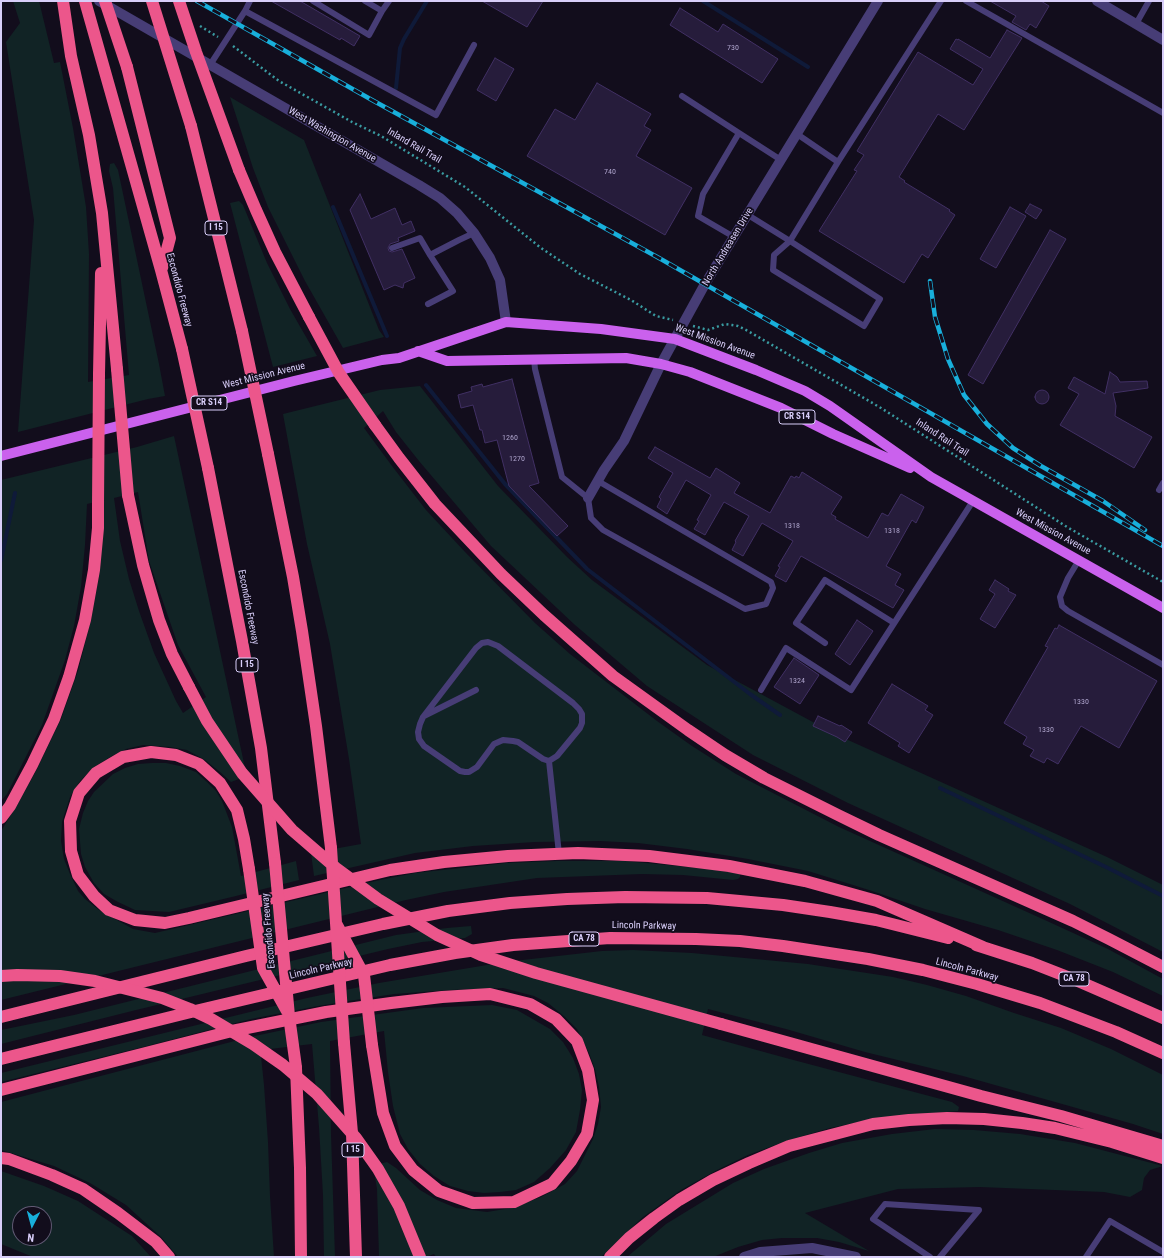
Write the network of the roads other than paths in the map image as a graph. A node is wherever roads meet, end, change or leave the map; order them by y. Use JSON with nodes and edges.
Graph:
{"nodes":[{"id":1,"x":63,"y":1,"type":"edge"},
{"id":2,"x":84,"y":1,"type":"edge"},
{"id":3,"x":99,"y":1,"type":"edge"},
{"id":4,"x":105,"y":1,"type":"edge"},
{"id":5,"x":152,"y":1,"type":"edge"},
{"id":6,"x":179,"y":1,"type":"edge"},
{"id":7,"x":250,"y":1,"type":"edge"},
{"id":8,"x":312,"y":1,"type":"edge"},
{"id":9,"x":365,"y":1,"type":"edge"},
{"id":10,"x":389,"y":1,"type":"edge"},
{"id":11,"x":878,"y":1,"type":"edge"},
{"id":12,"x":941,"y":1,"type":"edge"},
{"id":13,"x":966,"y":1,"type":"edge"},
{"id":14,"x":1097,"y":1,"type":"edge"},
{"id":15,"x":1149,"y":1,"type":"edge"},
{"id":16,"x":245,"y":11,"type":"junction"},
{"id":17,"x":382,"y":11,"type":"junction"},
{"id":18,"x":1136,"y":24,"type":"junction"},
{"id":19,"x":1163,"y":40,"type":"edge"},
{"id":20,"x":474,"y":45,"type":"dead end"},
{"id":21,"x":210,"y":65,"type":"junction"},
{"id":22,"x":682,"y":96,"type":"dead end"},
{"id":23,"x":1163,"y":113,"type":"edge"},
{"id":24,"x":739,"y":133,"type":"junction"},
{"id":25,"x":797,"y":134,"type":"junction"},
{"id":26,"x":781,"y":160,"type":"junction"},
{"id":27,"x":838,"y":162,"type":"junction"},
{"id":28,"x":102,"y":214,"type":"junction"},
{"id":29,"x":748,"y":215,"type":"junction"},
{"id":30,"x":474,"y":233,"type":"junction"},
{"id":31,"x":734,"y":238,"type":"junction"},
{"id":32,"x":790,"y":241,"type":"junction"},
{"id":33,"x":392,"y":248,"type":"dead end"},
{"id":34,"x":430,"y":255,"type":"junction"},
{"id":35,"x":161,"y":270,"type":"junction"},
{"id":36,"x":428,"y":304,"type":"dead end"},
{"id":37,"x":506,"y":322,"type":"junction"},
{"id":38,"x":675,"y":339,"type":"junction"},
{"id":39,"x":418,"y":351,"type":"junction"},
{"id":40,"x":534,"y":359,"type":"junction"},
{"id":41,"x":661,"y":364,"type":"junction"},
{"id":42,"x":1,"y":456,"type":"edge"},
{"id":43,"x":931,"y":477,"type":"junction"},
{"id":44,"x":598,"y":481,"type":"junction"},
{"id":45,"x":1163,"y":483,"type":"edge"},
{"id":46,"x":1159,"y":490,"type":"dead end"},
{"id":47,"x":588,"y":498,"type":"junction"},
{"id":48,"x":973,"y":501,"type":"junction"},
{"id":49,"x":1079,"y":560,"type":"junction"},
{"id":50,"x":1163,"y":608,"type":"edge"},
{"id":51,"x":894,"y":623,"type":"junction"},
{"id":52,"x":825,"y":643,"type":"dead end"},
{"id":53,"x":1163,"y":665,"type":"edge"},
{"id":54,"x":476,"y":690,"type":"dead end"},
{"id":55,"x":761,"y":690,"type":"dead end"},
{"id":56,"x":423,"y":717,"type":"junction"},
{"id":57,"x":549,"y":761,"type":"junction"},
{"id":58,"x":1,"y":818,"type":"edge"},
{"id":59,"x":559,"y":854,"type":"junction"},
{"id":60,"x":336,"y":922,"type":"junction"},
{"id":61,"x":983,"y":947,"type":"junction"},
{"id":62,"x":1163,"y":967,"type":"edge"},
{"id":63,"x":1,"y":976,"type":"edge"},
{"id":64,"x":289,"y":1016,"type":"junction"},
{"id":65,"x":1,"y":1017,"type":"edge"},
{"id":66,"x":1163,"y":1018,"type":"edge"},
{"id":67,"x":1163,"y":1053,"type":"edge"},
{"id":68,"x":1,"y":1059,"type":"edge"},
{"id":69,"x":1,"y":1090,"type":"edge"},
{"id":70,"x":1163,"y":1146,"type":"edge"},
{"id":71,"x":1,"y":1158,"type":"edge"},
{"id":72,"x":1163,"y":1158,"type":"edge"},
{"id":73,"x":1163,"y":1252,"type":"edge"},
{"id":74,"x":169,"y":1257,"type":"edge"},
{"id":75,"x":301,"y":1257,"type":"edge"},
{"id":76,"x":356,"y":1257,"type":"edge"},
{"id":77,"x":420,"y":1257,"type":"edge"},
{"id":78,"x":610,"y":1257,"type":"edge"},
{"id":79,"x":744,"y":1257,"type":"edge"},
{"id":80,"x":856,"y":1257,"type":"edge"},
{"id":81,"x":930,"y":1257,"type":"edge"},
{"id":82,"x":940,"y":1257,"type":"edge"},
{"id":83,"x":1086,"y":1257,"type":"edge"}],
"edges":[{"from":1,"to":28,"type":"highway"},
{"from":2,"to":35,"type":"highway","name":"Escondido Freeway","number":"I 15"},
{"from":3,"to":21,"type":"street","name":"West Washington Avenue"},
{"from":4,"to":35,"type":"highway","bridge":true},
{"from":5,"to":60,"type":"highway","number":"I 15","bridge":true},
{"from":6,"to":62,"type":"highway","bridge":true},
{"from":7,"to":16,"type":"lane"},
{"from":8,"to":17,"type":"lane"},
{"from":9,"to":17,"type":"lane"},
{"from":10,"to":17,"type":"lane"},
{"from":11,"to":25,"type":"street","name":"North Andreasen Drive"},
{"from":12,"to":27,"type":"lane"},
{"from":13,"to":23,"type":"lane"},
{"from":14,"to":18,"type":"street"},
{"from":15,"to":18,"type":"lane"},
{"from":16,"to":20,"type":"lane"},
{"from":16,"to":21,"type":"lane"},
{"from":18,"to":19,"type":"street"},
{"from":21,"to":30,"type":"street","name":"West Washington Avenue"},
{"from":22,"to":24,"type":"lane"},
{"from":24,"to":26,"type":"lane"},
{"from":24,"to":31,"type":"lane"},
{"from":25,"to":26,"type":"street","name":"North Andreasen Drive"},
{"from":25,"to":27,"type":"lane"},
{"from":26,"to":29,"type":"street","name":"North Andreasen Drive"},
{"from":27,"to":32,"type":"lane"},
{"from":28,"to":58,"type":"highway","bridge":true},
{"from":28,"to":70,"type":"highway","bridge":true},
{"from":29,"to":31,"type":"street","name":"North Andreasen Drive"},
{"from":29,"to":32,"type":"lane"},
{"from":30,"to":34,"type":"lane"},
{"from":30,"to":37,"type":"street","name":"West Washington Avenue"},
{"from":31,"to":38,"type":"street","name":"North Andreasen Drive"},
{"from":32,"to":32,"type":"lane"},
{"from":33,"to":34,"type":"lane"},
{"from":34,"to":36,"type":"lane"},
{"from":35,"to":64,"type":"highway","name":"Escondido Freeway","number":"I 15","bridge":true},
{"from":37,"to":38,"type":"main road","name":"West Mission Avenue","number":"CR S14"},
{"from":37,"to":39,"type":"main road","name":"West Mission Avenue","number":"CR S14"},
{"from":38,"to":41,"type":"street","name":"North Andreasen Drive"},
{"from":38,"to":43,"type":"main road","name":"West Mission Avenue","number":"CR S14"},
{"from":39,"to":40,"type":"main road","name":"West Mission Avenue","number":"CR S14"},
{"from":39,"to":42,"type":"main road","name":"West Mission Avenue","number":"CR S14"},
{"from":40,"to":41,"type":"main road","name":"West Mission Avenue","number":"CR S14"},
{"from":40,"to":47,"type":"lane"},
{"from":41,"to":43,"type":"main road","name":"West Mission Avenue","number":"CR S14"},
{"from":41,"to":44,"type":"street","name":"North Andreasen Drive"},
{"from":43,"to":48,"type":"main road","name":"West Mission Avenue","number":"CR S14"},
{"from":44,"to":47,"type":"street","name":"North Andreasen Drive"},
{"from":44,"to":47,"type":"lane"},
{"from":45,"to":46,"type":"lane"},
{"from":48,"to":49,"type":"main road","name":"West Mission Avenue","number":"CR S14"},
{"from":48,"to":51,"type":"lane"},
{"from":49,"to":50,"type":"main road","name":"West Mission Avenue","number":"CR S14"},
{"from":49,"to":53,"type":"lane"},
{"from":51,"to":52,"type":"lane"},
{"from":51,"to":55,"type":"lane"},
{"from":54,"to":56,"type":"lane"},
{"from":56,"to":57,"type":"lane"},
{"from":56,"to":57,"type":"lane"},
{"from":57,"to":59,"type":"lane"},
{"from":59,"to":61,"type":"highway"},
{"from":59,"to":64,"type":"highway","bridge":true},
{"from":60,"to":69,"type":"highway","bridge":true},
{"from":60,"to":76,"type":"highway","number":"I 15","bridge":true},
{"from":61,"to":65,"type":"highway","number":"CA 78"},
{"from":61,"to":66,"type":"highway","number":"CA 78"},
{"from":63,"to":77,"type":"highway","bridge":true},
{"from":64,"to":75,"type":"highway","name":"Escondido Freeway","number":"I 15","bridge":true},
{"from":67,"to":68,"type":"highway","name":"Lincoln Parkway","number":"CA 78"},
{"from":71,"to":74,"type":"highway"},
{"from":72,"to":78,"type":"highway"},
{"from":73,"to":83,"type":"lane"},
{"from":79,"to":80,"type":"street"},
{"from":81,"to":82,"type":"lane"}]}
